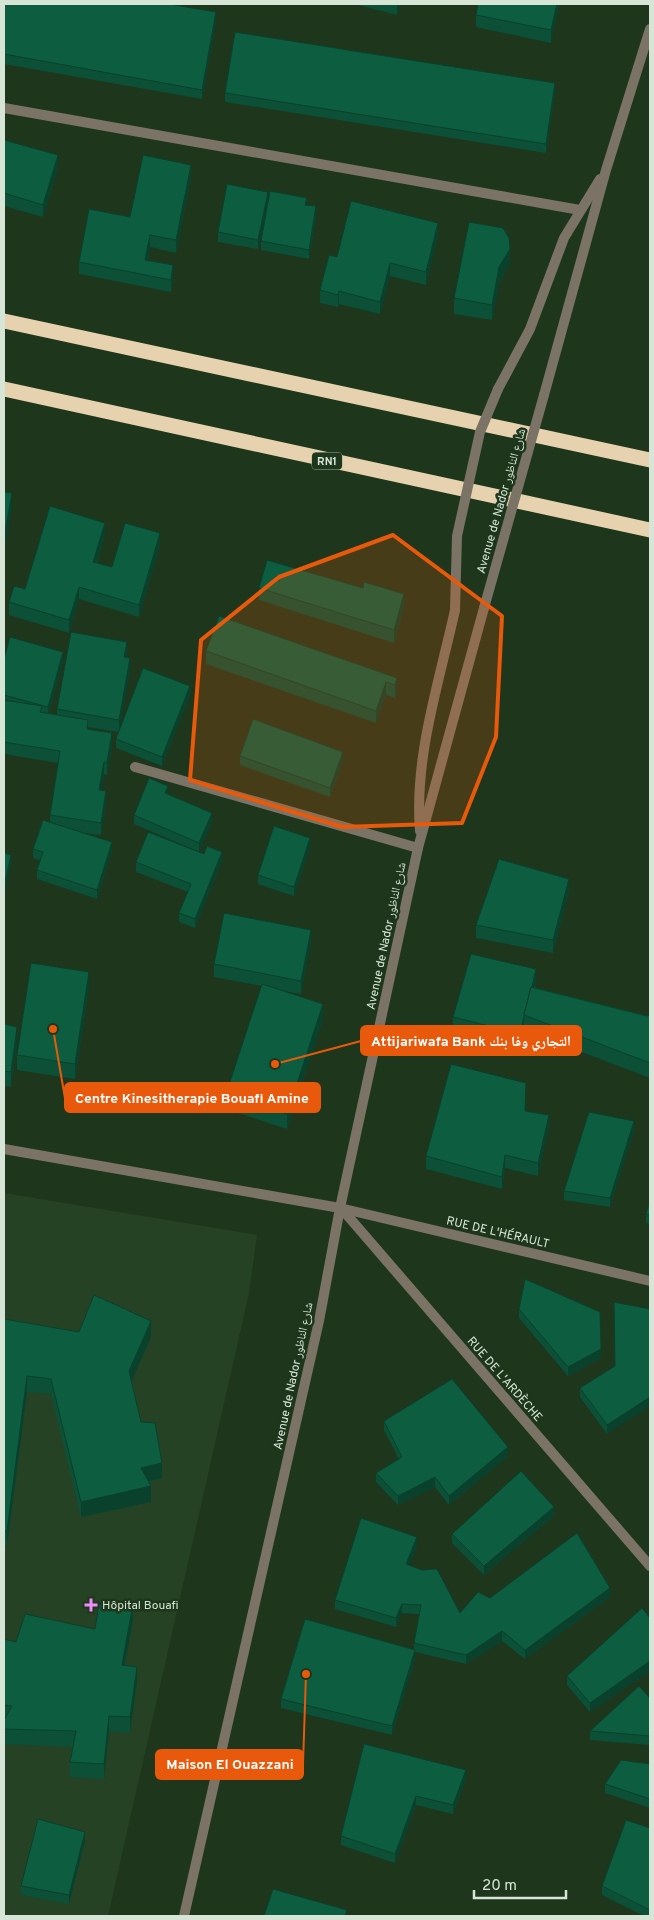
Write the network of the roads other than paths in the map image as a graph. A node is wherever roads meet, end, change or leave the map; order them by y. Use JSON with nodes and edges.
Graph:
{"nodes":[{"id":1,"x":650,"y":30,"type":"edge"},
{"id":2,"x":4,"y":108,"type":"edge"},
{"id":3,"x":606,"y":170,"type":"junction"},
{"id":4,"x":580,"y":210,"type":"junction"},
{"id":5,"x":4,"y":321,"type":"edge"},
{"id":6,"x":4,"y":389,"type":"edge"},
{"id":7,"x":650,"y":460,"type":"edge"},
{"id":8,"x":650,"y":530,"type":"edge"},
{"id":9,"x":135,"y":767,"type":"dead end"},
{"id":10,"x":419,"y":844,"type":"junction"},
{"id":11,"x":4,"y":1149,"type":"edge"},
{"id":12,"x":340,"y":1208,"type":"junction"},
{"id":13,"x":650,"y":1281,"type":"edge"},
{"id":14,"x":650,"y":1566,"type":"edge"},
{"id":15,"x":184,"y":1916,"type":"edge"}],
"edges":[{"from":1,"to":3,"type":"street","name":"Avenue de Nador شارع الناظور"},
{"from":2,"to":4,"type":"street"},
{"from":3,"to":4,"type":"street","name":"Avenue de Nador شارع الناظور"},
{"from":3,"to":10,"type":"street","name":"Avenue de Nador شارع الناظور","bridge":true},
{"from":4,"to":10,"type":"street","name":"Avenue de Nador شارع الناظور","bridge":true},
{"from":5,"to":7,"type":"highway"},
{"from":6,"to":8,"type":"highway","number":"RN1"},
{"from":9,"to":10,"type":"street"},
{"from":10,"to":12,"type":"street","name":"Avenue de Nador شارع الناظور"},
{"from":11,"to":12,"type":"street","name":"RUE DE L'HÉRAULT"},
{"from":12,"to":13,"type":"street","name":"RUE DE L'HÉRAULT"},
{"from":12,"to":14,"type":"street","name":"RUE DE L'ARDÈCHE"},
{"from":12,"to":15,"type":"street","name":"Avenue de Nador شارع الناظور"}]}
